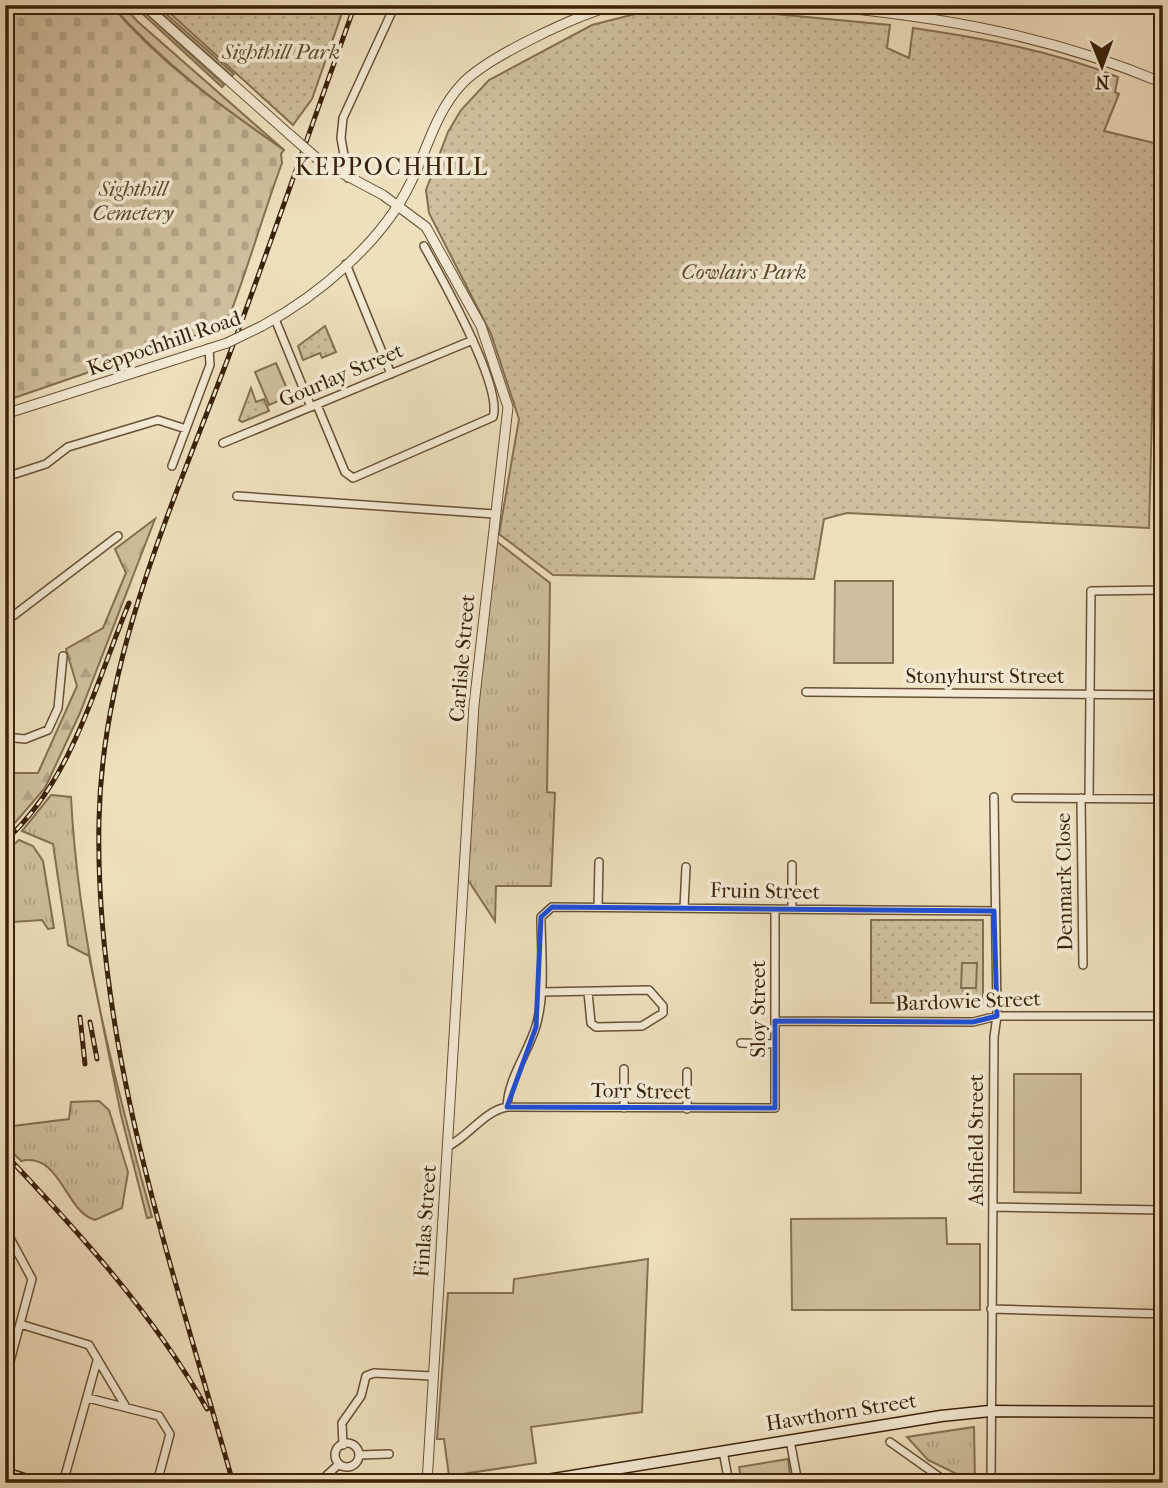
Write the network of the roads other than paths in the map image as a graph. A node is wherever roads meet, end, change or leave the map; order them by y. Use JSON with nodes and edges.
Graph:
{"nodes":[{"id":1,"x":144,"y":5,"type":"edge"},
{"id":2,"x":395,"y":5,"type":"edge"},
{"id":3,"x":616,"y":5,"type":"edge"},
{"id":4,"x":815,"y":5,"type":"edge"},
{"id":5,"x":589,"y":9,"type":"edge"},
{"id":6,"x":1163,"y":83,"type":"edge"},
{"id":7,"x":348,"y":178,"type":"junction"},
{"id":8,"x":399,"y":205,"type":"junction"},
{"id":9,"x":424,"y":246,"type":"dead end"},
{"id":10,"x":346,"y":264,"type":"junction"},
{"id":11,"x":275,"y":318,"type":"junction"},
{"id":12,"x":473,"y":340,"type":"junction"},
{"id":13,"x":209,"y":348,"type":"junction"},
{"id":14,"x":391,"y":374,"type":"junction"},
{"id":15,"x":314,"y":406,"type":"junction"},
{"id":16,"x":5,"y":414,"type":"edge"},
{"id":17,"x":186,"y":429,"type":"junction"},
{"id":18,"x":223,"y":443,"type":"dead end"},
{"id":19,"x":172,"y":464,"type":"dead end"},
{"id":20,"x":5,"y":473,"type":"edge"},
{"id":21,"x":237,"y":496,"type":"dead end"},
{"id":22,"x":494,"y":514,"type":"junction"},
{"id":23,"x":118,"y":536,"type":"dead end"},
{"id":24,"x":1163,"y":590,"type":"edge"},
{"id":25,"x":5,"y":622,"type":"edge"},
{"id":26,"x":63,"y":656,"type":"dead end"},
{"id":27,"x":806,"y":692,"type":"dead end"},
{"id":28,"x":1091,"y":694,"type":"junction"},
{"id":29,"x":1163,"y":695,"type":"edge"},
{"id":30,"x":5,"y":737,"type":"edge"},
{"id":31,"x":994,"y":797,"type":"dead end"},
{"id":32,"x":1016,"y":798,"type":"dead end"},
{"id":33,"x":1085,"y":798,"type":"junction"},
{"id":34,"x":1163,"y":799,"type":"edge"},
{"id":35,"x":598,"y":862,"type":"dead end"},
{"id":36,"x":792,"y":865,"type":"dead end"},
{"id":37,"x":685,"y":867,"type":"dead end"},
{"id":38,"x":598,"y":907,"type":"junction"},
{"id":39,"x":684,"y":908,"type":"junction"},
{"id":40,"x":775,"y":909,"type":"junction"},
{"id":41,"x":792,"y":909,"type":"junction"},
{"id":42,"x":994,"y":911,"type":"junction"},
{"id":43,"x":1083,"y":965,"type":"dead end"},
{"id":44,"x":541,"y":992,"type":"junction"},
{"id":45,"x":588,"y":992,"type":"junction"},
{"id":46,"x":997,"y":1016,"type":"junction"},
{"id":47,"x":1163,"y":1016,"type":"edge"},
{"id":48,"x":775,"y":1021,"type":"junction"},
{"id":49,"x":741,"y":1043,"type":"dead end"},
{"id":50,"x":775,"y":1044,"type":"junction"},
{"id":51,"x":624,"y":1069,"type":"dead end"},
{"id":52,"x":687,"y":1072,"type":"dead end"},
{"id":53,"x":507,"y":1107,"type":"junction"},
{"id":54,"x":624,"y":1108,"type":"junction"},
{"id":55,"x":775,"y":1108,"type":"joint"},
{"id":56,"x":687,"y":1109,"type":"junction"},
{"id":57,"x":447,"y":1147,"type":"junction"},
{"id":58,"x":993,"y":1208,"type":"junction"},
{"id":59,"x":1163,"y":1210,"type":"edge"},
{"id":60,"x":5,"y":1229,"type":"edge"},
{"id":61,"x":991,"y":1309,"type":"junction"},
{"id":62,"x":1163,"y":1314,"type":"edge"},
{"id":63,"x":20,"y":1324,"type":"junction"},
{"id":64,"x":9,"y":1357,"type":"edge"},
{"id":65,"x":97,"y":1360,"type":"junction"},
{"id":66,"x":432,"y":1376,"type":"junction"},
{"id":67,"x":5,"y":1380,"type":"edge"},
{"id":68,"x":88,"y":1398,"type":"junction"},
{"id":69,"x":126,"y":1408,"type":"junction"},
{"id":70,"x":990,"y":1411,"type":"junction"},
{"id":71,"x":1163,"y":1412,"type":"edge"},
{"id":72,"x":790,"y":1440,"type":"junction"},
{"id":73,"x":890,"y":1442,"type":"dead end"},
{"id":74,"x":343,"y":1445,"type":"junction"},
{"id":75,"x":723,"y":1451,"type":"junction"},
{"id":76,"x":389,"y":1454,"type":"dead end"},
{"id":77,"x":359,"y":1455,"type":"junction"},
{"id":78,"x":339,"y":1464,"type":"junction"},
{"id":79,"x":5,"y":1473,"type":"edge"},
{"id":80,"x":327,"y":1475,"type":"dead end"},
{"id":81,"x":593,"y":1478,"type":"edge"},
{"id":82,"x":36,"y":1483,"type":"edge"},
{"id":83,"x":64,"y":1483,"type":"edge"},
{"id":84,"x":157,"y":1483,"type":"edge"},
{"id":85,"x":427,"y":1483,"type":"edge"},
{"id":86,"x":529,"y":1483,"type":"edge"},
{"id":87,"x":729,"y":1483,"type":"edge"},
{"id":88,"x":798,"y":1483,"type":"edge"},
{"id":89,"x":948,"y":1483,"type":"edge"},
{"id":90,"x":991,"y":1483,"type":"edge"}],
"edges":[{"from":1,"to":7,"type":"street","name":"Carlisle Street","bridge":true},
{"from":2,"to":7,"type":"street"},
{"from":3,"to":5,"type":"street","name":"Keppochhill Road"},
{"from":4,"to":6,"type":"street"},
{"from":5,"to":8,"type":"street","name":"Keppochhill Road"},
{"from":7,"to":8,"type":"street","name":"Carlisle Street"},
{"from":8,"to":10,"type":"street","name":"Keppochhill Road"},
{"from":8,"to":22,"type":"street","name":"Carlisle Street"},
{"from":9,"to":12,"type":"street"},
{"from":10,"to":11,"type":"street","name":"Keppochhill Road"},
{"from":10,"to":14,"type":"street"},
{"from":11,"to":13,"type":"street","name":"Keppochhill Road","bridge":true},
{"from":11,"to":15,"type":"street"},
{"from":12,"to":14,"type":"street","name":"Gourlay Street"},
{"from":12,"to":15,"type":"street"},
{"from":13,"to":16,"type":"street","name":"Keppochhill Road"},
{"from":13,"to":17,"type":"street"},
{"from":14,"to":15,"type":"street","name":"Gourlay Street"},
{"from":15,"to":18,"type":"street","name":"Gourlay Street"},
{"from":17,"to":19,"type":"street"},
{"from":17,"to":20,"type":"street"},
{"from":21,"to":22,"type":"street"},
{"from":22,"to":57,"type":"street","name":"Carlisle Street"},
{"from":23,"to":25,"type":"street"},
{"from":24,"to":28,"type":"street","name":"Denmark Close"},
{"from":26,"to":30,"type":"street"},
{"from":27,"to":28,"type":"street","name":"Stonyhurst Street"},
{"from":28,"to":29,"type":"street","name":"Stonyhurst Street"},
{"from":28,"to":33,"type":"street","name":"Denmark Close"},
{"from":31,"to":42,"type":"street","name":"Ashfield Street"},
{"from":32,"to":33,"type":"street"},
{"from":33,"to":34,"type":"street"},
{"from":33,"to":43,"type":"street","name":"Denmark Close"},
{"from":35,"to":38,"type":"street"},
{"from":36,"to":41,"type":"street"},
{"from":37,"to":39,"type":"street"},
{"from":38,"to":39,"type":"street","name":"Fruin Street"},
{"from":38,"to":44,"type":"street","name":"Fruin Street"},
{"from":39,"to":40,"type":"street","name":"Fruin Street"},
{"from":40,"to":41,"type":"street","name":"Fruin Street"},
{"from":40,"to":48,"type":"street","name":"Sloy Street"},
{"from":41,"to":42,"type":"street","name":"Fruin Street"},
{"from":42,"to":46,"type":"street","name":"Ashfield Street"},
{"from":44,"to":45,"type":"street"},
{"from":44,"to":53,"type":"street"},
{"from":45,"to":45,"type":"street"},
{"from":46,"to":47,"type":"street","name":"Bardowie Street"},
{"from":46,"to":48,"type":"street","name":"Bardowie Street"},
{"from":46,"to":58,"type":"street","name":"Ashfield Street"},
{"from":48,"to":50,"type":"street","name":"Sloy Street"},
{"from":49,"to":50,"type":"street"},
{"from":50,"to":55,"type":"street","name":"Sloy Street"},
{"from":51,"to":54,"type":"street"},
{"from":52,"to":56,"type":"street"},
{"from":53,"to":54,"type":"street","name":"Torr Street"},
{"from":53,"to":57,"type":"street","name":"Finlas Street"},
{"from":54,"to":56,"type":"street","name":"Torr Street"},
{"from":55,"to":56,"type":"street","name":"Torr Street"},
{"from":57,"to":66,"type":"street","name":"Finlas Street"},
{"from":58,"to":59,"type":"street"},
{"from":58,"to":61,"type":"street","name":"Ashfield Street"},
{"from":60,"to":63,"type":"street"},
{"from":61,"to":62,"type":"street"},
{"from":61,"to":70,"type":"street","name":"Ashfield Street"},
{"from":63,"to":64,"type":"street"},
{"from":63,"to":65,"type":"street"},
{"from":64,"to":67,"type":"street"},
{"from":65,"to":68,"type":"street"},
{"from":65,"to":69,"type":"street"},
{"from":66,"to":74,"type":"street"},
{"from":66,"to":85,"type":"street","name":"Finlas Street"},
{"from":68,"to":69,"type":"street"},
{"from":68,"to":83,"type":"street"},
{"from":69,"to":84,"type":"street"},
{"from":70,"to":71,"type":"main road","name":"Hawthorn Street"},
{"from":70,"to":72,"type":"main road","name":"Hawthorn Street"},
{"from":70,"to":90,"type":"street","name":"Ashfield Street"},
{"from":72,"to":75,"type":"main road","name":"Hawthorn Street"},
{"from":72,"to":88,"type":"street"},
{"from":73,"to":89,"type":"street"},
{"from":74,"to":77,"type":"street"},
{"from":74,"to":78,"type":"street"},
{"from":75,"to":81,"type":"main road","name":"Hawthorn Street"},
{"from":75,"to":87,"type":"street"},
{"from":76,"to":77,"type":"street"},
{"from":77,"to":78,"type":"street"},
{"from":78,"to":80,"type":"street"},
{"from":79,"to":82,"type":"main road"},
{"from":81,"to":86,"type":"main road","name":"Hawthorn Street"}]}
